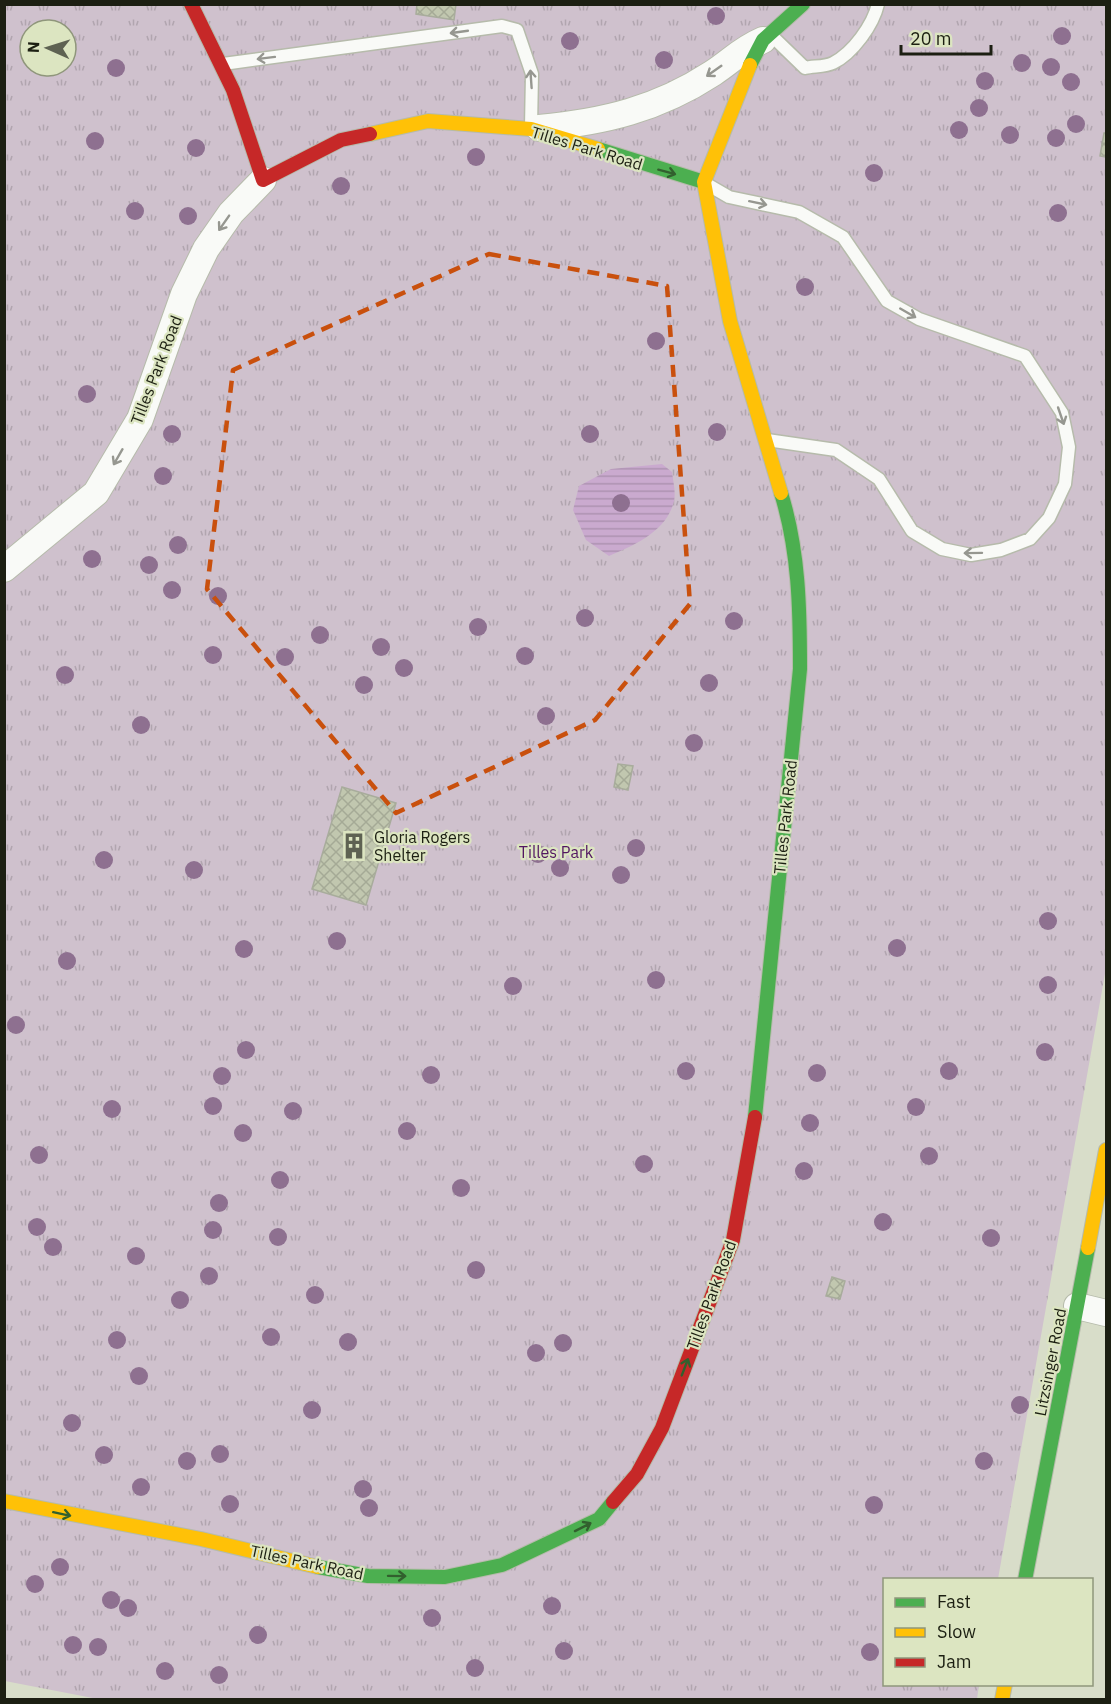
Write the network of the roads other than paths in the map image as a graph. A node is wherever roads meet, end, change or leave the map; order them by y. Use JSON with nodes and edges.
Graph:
{"nodes":[{"id":1,"x":190,"y":4,"type":"edge"},
{"id":2,"x":803,"y":4,"type":"edge"},
{"id":3,"x":878,"y":4,"type":"edge"},
{"id":4,"x":767,"y":37,"type":"junction"},
{"id":5,"x":222,"y":64,"type":"junction"},
{"id":6,"x":531,"y":129,"type":"junction"},
{"id":7,"x":263,"y":180,"type":"junction"},
{"id":8,"x":704,"y":182,"type":"junction"},
{"id":9,"x":767,"y":440,"type":"junction"},
{"id":10,"x":4,"y":569,"type":"edge"},
{"id":11,"x":1107,"y":1150,"type":"edge"},
{"id":12,"x":1077,"y":1306,"type":"junction"},
{"id":13,"x":1107,"y":1313,"type":"edge"},
{"id":14,"x":4,"y":1501,"type":"edge"},
{"id":15,"x":1025,"y":1578,"type":"edge"}],
"edges":[{"from":1,"to":5,"type":"street"},
{"from":2,"to":4,"type":"street"},
{"from":3,"to":4,"type":"lane"},
{"from":4,"to":6,"type":"street","one_way":true},
{"from":4,"to":8,"type":"street"},
{"from":6,"to":5,"type":"lane","one_way":true},
{"from":5,"to":7,"type":"street"},
{"from":6,"to":7,"type":"street","name":"Tilles Park Road"},
{"from":6,"to":8,"type":"street","name":"Tilles Park Road","one_way":true},
{"from":7,"to":10,"type":"street","name":"Tilles Park Road","one_way":true},
{"from":8,"to":9,"type":"street","name":"Tilles Park Road"},
{"from":8,"to":9,"type":"lane","name":"Tilles Park Road","one_way":true},
{"from":14,"to":9,"type":"street","name":"Tilles Park Road","one_way":true},
{"from":11,"to":12,"type":"street","name":"Litzsinger Road"},
{"from":12,"to":13,"type":"street"},
{"from":12,"to":15,"type":"street","name":"Litzsinger Road"}]}
